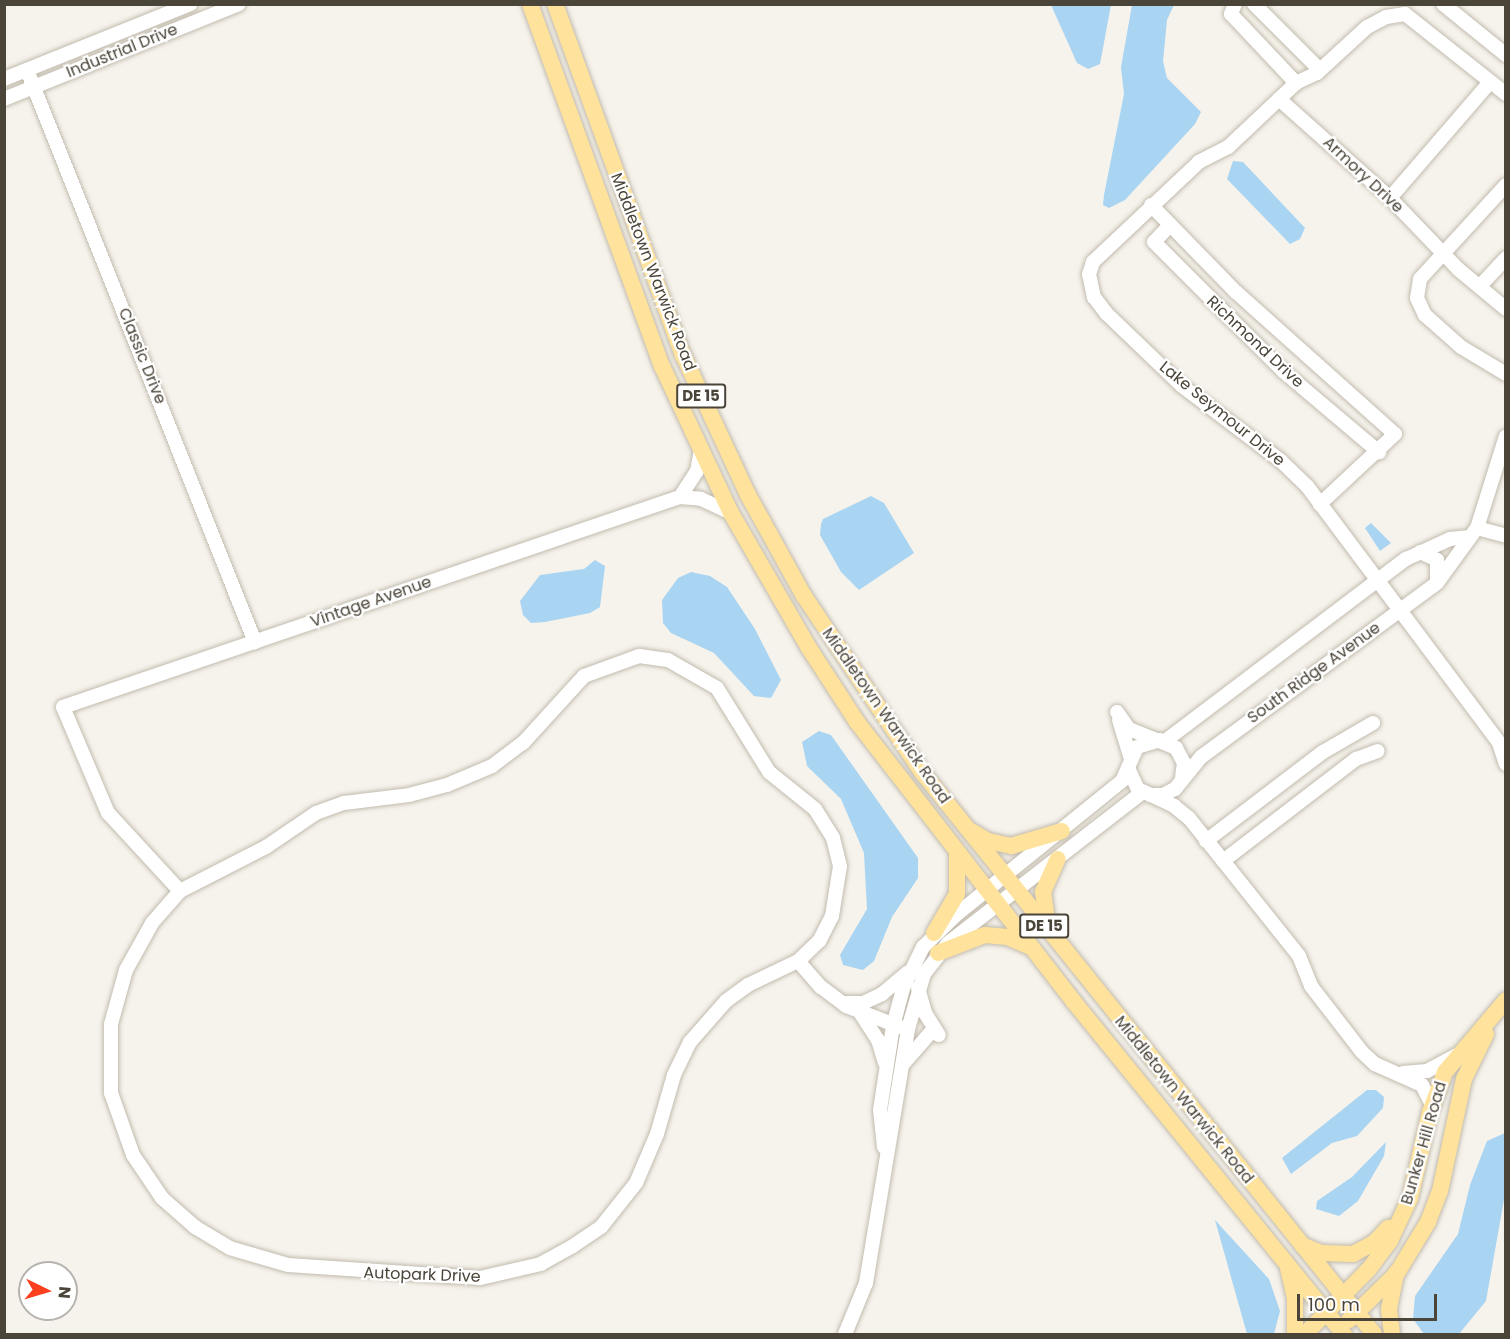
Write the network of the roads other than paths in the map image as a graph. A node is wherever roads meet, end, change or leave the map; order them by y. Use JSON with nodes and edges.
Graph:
{"nodes":[{"id":1,"x":191,"y":4,"type":"edge"},
{"id":2,"x":239,"y":4,"type":"edge"},
{"id":3,"x":530,"y":4,"type":"edge"},
{"id":4,"x":555,"y":4,"type":"edge"},
{"id":5,"x":1235,"y":4,"type":"edge"},
{"id":6,"x":1254,"y":4,"type":"edge"},
{"id":7,"x":1443,"y":4,"type":"edge"},
{"id":8,"x":1506,"y":56,"type":"edge"},
{"id":9,"x":27,"y":70,"type":"junction"},
{"id":10,"x":1320,"y":70,"type":"junction"},
{"id":11,"x":4,"y":79,"type":"edge"},
{"id":12,"x":1490,"y":82,"type":"junction"},
{"id":13,"x":1296,"y":83,"type":"junction"},
{"id":14,"x":35,"y":88,"type":"junction"},
{"id":15,"x":1506,"y":94,"type":"edge"},
{"id":16,"x":4,"y":99,"type":"edge"},
{"id":17,"x":1279,"y":99,"type":"junction"},
{"id":18,"x":1504,"y":192,"type":"edge"},
{"id":19,"x":1390,"y":198,"type":"junction"},
{"id":20,"x":1151,"y":205,"type":"junction"},
{"id":21,"x":1170,"y":225,"type":"junction"},
{"id":22,"x":1443,"y":254,"type":"junction"},
{"id":23,"x":1506,"y":258,"type":"edge"},
{"id":24,"x":1480,"y":286,"type":"junction"},
{"id":25,"x":1506,"y":309,"type":"edge"},
{"id":26,"x":1506,"y":374,"type":"edge"},
{"id":27,"x":1506,"y":436,"type":"edge"},
{"id":28,"x":701,"y":451,"type":"junction"},
{"id":29,"x":1379,"y":452,"type":"junction"},
{"id":30,"x":680,"y":497,"type":"junction"},
{"id":31,"x":1320,"y":504,"type":"junction"},
{"id":32,"x":731,"y":513,"type":"junction"},
{"id":33,"x":1473,"y":532,"type":"junction"},
{"id":34,"x":1506,"y":536,"type":"edge"},
{"id":35,"x":1420,"y":552,"type":"junction"},
{"id":36,"x":1377,"y":581,"type":"junction"},
{"id":37,"x":1437,"y":583,"type":"junction"},
{"id":38,"x":1398,"y":611,"type":"junction"},
{"id":39,"x":255,"y":642,"type":"junction"},
{"id":40,"x":1373,"y":723,"type":"dead end"},
{"id":41,"x":1163,"y":740,"type":"junction"},
{"id":42,"x":1502,"y":740,"type":"edge"},
{"id":43,"x":1378,"y":751,"type":"dead end"},
{"id":44,"x":1129,"y":763,"type":"junction"},
{"id":45,"x":1506,"y":764,"type":"edge"},
{"id":46,"x":1181,"y":781,"type":"junction"},
{"id":47,"x":1146,"y":794,"type":"junction"},
{"id":48,"x":1189,"y":818,"type":"junction"},
{"id":49,"x":962,"y":824,"type":"junction"},
{"id":50,"x":1062,"y":831,"type":"junction"},
{"id":51,"x":1206,"y":841,"type":"junction"},
{"id":52,"x":957,"y":851,"type":"junction"},
{"id":53,"x":1058,"y":859,"type":"junction"},
{"id":54,"x":1223,"y":861,"type":"junction"},
{"id":55,"x":1010,"y":884,"type":"junction"},
{"id":56,"x":180,"y":891,"type":"junction"},
{"id":57,"x":993,"y":898,"type":"junction"},
{"id":58,"x":934,"y":933,"type":"junction"},
{"id":59,"x":1050,"y":934,"type":"junction"},
{"id":60,"x":1035,"y":952,"type":"junction"},
{"id":61,"x":938,"y":953,"type":"junction"},
{"id":62,"x":798,"y":961,"type":"junction"},
{"id":63,"x":910,"y":970,"type":"junction"},
{"id":64,"x":918,"y":987,"type":"junction"},
{"id":65,"x":1505,"y":1001,"type":"edge"},
{"id":66,"x":842,"y":1004,"type":"junction"},
{"id":67,"x":859,"y":1012,"type":"junction"},
{"id":68,"x":893,"y":1026,"type":"junction"},
{"id":69,"x":908,"y":1029,"type":"junction"},
{"id":70,"x":1459,"y":1054,"type":"junction"},
{"id":71,"x":886,"y":1065,"type":"junction"},
{"id":72,"x":901,"y":1067,"type":"junction"},
{"id":73,"x":1397,"y":1073,"type":"junction"},
{"id":74,"x":1432,"y":1105,"type":"junction"},
{"id":75,"x":885,"y":1182,"type":"junction"},
{"id":76,"x":1410,"y":1198,"type":"junction"},
{"id":77,"x":1299,"y":1243,"type":"junction"},
{"id":78,"x":1286,"y":1262,"type":"junction"},
{"id":79,"x":1396,"y":1273,"type":"junction"},
{"id":80,"x":1342,"y":1297,"type":"junction"},
{"id":81,"x":1325,"y":1312,"type":"junction"},
{"id":82,"x":1357,"y":1313,"type":"junction"},
{"id":83,"x":1339,"y":1333,"type":"edge"},
{"id":84,"x":845,"y":1335,"type":"edge"},
{"id":85,"x":1295,"y":1335,"type":"edge"},
{"id":86,"x":1305,"y":1335,"type":"edge"},
{"id":87,"x":1374,"y":1335,"type":"edge"},
{"id":88,"x":1392,"y":1335,"type":"edge"}],
"edges":[{"from":1,"to":9,"type":"street","name":"Industrial Drive"},
{"from":2,"to":14,"type":"street","name":"Industrial Drive"},
{"from":3,"to":28,"type":"main road","name":"Middletown Warwick Road","number":"DE 15"},
{"from":4,"to":49,"type":"main road","name":"Middletown Warwick Road","number":"DE 15"},
{"from":5,"to":13,"type":"street"},
{"from":6,"to":10,"type":"street"},
{"from":7,"to":8,"type":"street"},
{"from":9,"to":11,"type":"street","name":"Industrial Drive"},
{"from":9,"to":14,"type":"street","name":"Classic Drive"},
{"from":10,"to":12,"type":"street","name":"Lake Seymour Drive"},
{"from":10,"to":13,"type":"street","name":"Lake Seymour Drive"},
{"from":12,"to":15,"type":"street","name":"Lake Seymour Drive"},
{"from":12,"to":19,"type":"street"},
{"from":13,"to":17,"type":"street","name":"Lake Seymour Drive"},
{"from":14,"to":16,"type":"street","name":"Industrial Drive"},
{"from":14,"to":39,"type":"street","name":"Classic Drive"},
{"from":17,"to":19,"type":"street","name":"Armory Drive"},
{"from":17,"to":20,"type":"street","name":"Lake Seymour Drive"},
{"from":18,"to":22,"type":"street"},
{"from":19,"to":22,"type":"street","name":"Armory Drive"},
{"from":20,"to":21,"type":"street","name":"Richmond Drive"},
{"from":20,"to":31,"type":"street","name":"Lake Seymour Drive"},
{"from":21,"to":29,"type":"street","name":"Richmond Drive"},
{"from":21,"to":29,"type":"street","name":"Richmond Drive"},
{"from":22,"to":24,"type":"street","name":"Armory Drive"},
{"from":22,"to":26,"type":"street"},
{"from":23,"to":24,"type":"street"},
{"from":24,"to":25,"type":"street","name":"Armory Drive"},
{"from":27,"to":33,"type":"street","name":"South Ridge Avenue"},
{"from":28,"to":30,"type":"street"},
{"from":28,"to":32,"type":"main road","name":"Middletown Warwick Road","number":"DE 15"},
{"from":29,"to":31,"type":"street"},
{"from":30,"to":32,"type":"street"},
{"from":30,"to":39,"type":"street","name":"Vintage Avenue"},
{"from":31,"to":36,"type":"street","name":"Lake Seymour Drive"},
{"from":32,"to":52,"type":"main road","name":"Middletown Warwick Road","number":"DE 15"},
{"from":33,"to":34,"type":"street"},
{"from":33,"to":35,"type":"street","name":"South Ridge Avenue"},
{"from":33,"to":37,"type":"street","name":"South Ridge Avenue"},
{"from":35,"to":36,"type":"street","name":"South Ridge Avenue"},
{"from":35,"to":37,"type":"street"},
{"from":36,"to":38,"type":"street","name":"Lake Seymour Drive"},
{"from":36,"to":41,"type":"street","name":"South Ridge Avenue"},
{"from":37,"to":38,"type":"street","name":"South Ridge Avenue"},
{"from":38,"to":42,"type":"street","name":"Lake Seymour Drive"},
{"from":38,"to":46,"type":"street","name":"South Ridge Avenue"},
{"from":39,"to":56,"type":"street","name":"Vintage Avenue"},
{"from":40,"to":51,"type":"street"},
{"from":41,"to":44,"type":"street","name":"South Ridge Avenue"},
{"from":41,"to":44,"type":"street"},
{"from":41,"to":46,"type":"street"},
{"from":42,"to":45,"type":"street","name":"Lake Seymour Drive"},
{"from":43,"to":54,"type":"street"},
{"from":44,"to":47,"type":"street"},
{"from":44,"to":50,"type":"street","name":"South Ridge Avenue"},
{"from":46,"to":47,"type":"street","name":"South Ridge Avenue"},
{"from":46,"to":48,"type":"street"},
{"from":47,"to":48,"type":"street"},
{"from":47,"to":53,"type":"street","name":"South Ridge Avenue"},
{"from":48,"to":51,"type":"street"},
{"from":49,"to":50,"type":"main road"},
{"from":49,"to":55,"type":"main road","name":"Middletown Warwick Road","number":"DE 15"},
{"from":50,"to":55,"type":"street","name":"South Ridge Avenue"},
{"from":51,"to":54,"type":"street"},
{"from":52,"to":57,"type":"main road","name":"Middletown Warwick Road","number":"DE 15"},
{"from":52,"to":58,"type":"main road"},
{"from":53,"to":55,"type":"street","name":"South Ridge Avenue"},
{"from":53,"to":59,"type":"main road"},
{"from":54,"to":73,"type":"street"},
{"from":55,"to":57,"type":"street","name":"South Ridge Avenue"},
{"from":55,"to":59,"type":"main road","name":"Middletown Warwick Road","number":"DE 15"},
{"from":56,"to":62,"type":"street","name":"Autopark Drive"},
{"from":56,"to":62,"type":"street","name":"Autopark Drive"},
{"from":57,"to":58,"type":"street"},
{"from":57,"to":60,"type":"main road","name":"Middletown Warwick Road","number":"DE 15"},
{"from":57,"to":61,"type":"street"},
{"from":58,"to":63,"type":"street"},
{"from":59,"to":77,"type":"main road","name":"Middletown Warwick Road","number":"DE 15"},
{"from":60,"to":61,"type":"main road"},
{"from":60,"to":78,"type":"main road","name":"Middletown Warwick Road","number":"DE 15"},
{"from":61,"to":64,"type":"street"},
{"from":62,"to":66,"type":"street"},
{"from":63,"to":66,"type":"street"},
{"from":63,"to":68,"type":"street"},
{"from":64,"to":69,"type":"street"},
{"from":64,"to":72,"type":"street"},
{"from":65,"to":70,"type":"main road","name":"Bunker Hill Road","number":"DE 15"},
{"from":65,"to":79,"type":"main road","name":"Bunker Hill Road","number":"DE 15"},
{"from":66,"to":67,"type":"street"},
{"from":67,"to":68,"type":"street"},
{"from":67,"to":71,"type":"street"},
{"from":68,"to":69,"type":"street"},
{"from":68,"to":71,"type":"street"},
{"from":69,"to":72,"type":"street"},
{"from":70,"to":73,"type":"street"},
{"from":70,"to":74,"type":"main road","name":"Bunker Hill Road","number":"DE 15"},
{"from":71,"to":75,"type":"street"},
{"from":72,"to":75,"type":"street"},
{"from":73,"to":74,"type":"street"},
{"from":74,"to":76,"type":"main road","name":"Bunker Hill Road","number":"DE 15"},
{"from":75,"to":84,"type":"street"},
{"from":76,"to":77,"type":"main road","number":"DE 15"},
{"from":76,"to":80,"type":"main road","name":"Bunker Hill Road"},
{"from":77,"to":80,"type":"main road","name":"Middletown Warwick Road"},
{"from":78,"to":81,"type":"main road","name":"Middletown Warwick Road","number":"DE 15"},
{"from":78,"to":85,"type":"main road"},
{"from":79,"to":82,"type":"main road","name":"Bunker Hill Road","number":"DE 15"},
{"from":79,"to":88,"type":"main road"},
{"from":80,"to":81,"type":"main road","name":"Bunker Hill Road"},
{"from":80,"to":82,"type":"main road","name":"Middletown Warwick Road"},
{"from":81,"to":83,"type":"main road","name":"Middletown Warwick Road","number":"DE 15"},
{"from":81,"to":86,"type":"main road","name":"Bunker Hill Road"},
{"from":82,"to":83,"type":"main road","number":"DE 15"},
{"from":82,"to":87,"type":"main road","name":"Middletown Warwick Road"}]}
